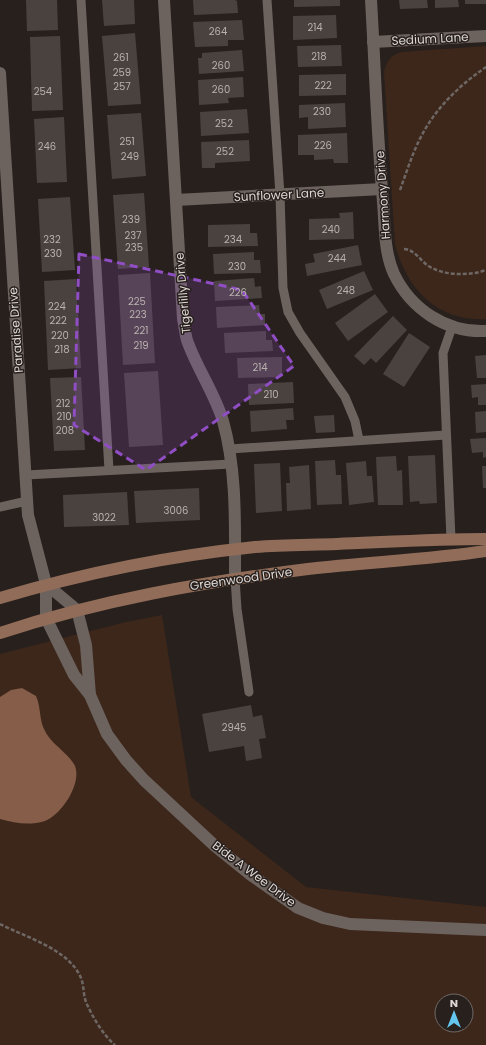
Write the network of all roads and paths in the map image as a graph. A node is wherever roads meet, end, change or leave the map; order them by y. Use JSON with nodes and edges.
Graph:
{"nodes":[{"id":1,"x":81,"y":0,"type":"edge"},
{"id":2,"x":164,"y":0,"type":"edge"},
{"id":3,"x":267,"y":0,"type":"edge"},
{"id":4,"x":371,"y":0,"type":"edge"},
{"id":5,"x":486,"y":36,"type":"edge"},
{"id":6,"x":373,"y":42,"type":"junction"},
{"id":7,"x":486,"y":67,"type":"edge"},
{"id":8,"x":0,"y":73,"type":"edge"},
{"id":9,"x":382,"y":189,"type":"junction"},
{"id":10,"x":400,"y":190,"type":"dead end"},
{"id":11,"x":280,"y":195,"type":"junction"},
{"id":12,"x":176,"y":200,"type":"junction"},
{"id":13,"x":404,"y":249,"type":"dead end"},
{"id":14,"x":486,"y":270,"type":"edge"},
{"id":15,"x":452,"y":327,"type":"junction"},
{"id":16,"x":486,"y":330,"type":"edge"},
{"id":17,"x":446,"y":435,"type":"junction"},
{"id":18,"x":359,"y":440,"type":"junction"},
{"id":19,"x":230,"y":449,"type":"junction"},
{"id":20,"x":231,"y":464,"type":"junction"},
{"id":21,"x":109,"y":470,"type":"junction"},
{"id":22,"x":26,"y":475,"type":"junction"},
{"id":23,"x":27,"y":501,"type":"junction"},
{"id":24,"x":0,"y":507,"type":"edge"},
{"id":25,"x":451,"y":539,"type":"junction"},
{"id":26,"x":486,"y":540,"type":"edge"},
{"id":27,"x":235,"y":550,"type":"junction"},
{"id":28,"x":486,"y":551,"type":"edge"},
{"id":29,"x":235,"y":578,"type":"junction"},
{"id":30,"x":46,"y":584,"type":"junction"},
{"id":31,"x":0,"y":598,"type":"edge"},
{"id":32,"x":77,"y":610,"type":"junction"},
{"id":33,"x":46,"y":618,"type":"junction"},
{"id":34,"x":0,"y":633,"type":"edge"},
{"id":35,"x":249,"y":692,"type":"dead end"},
{"id":36,"x":90,"y":695,"type":"junction"},
{"id":37,"x":0,"y":924,"type":"edge"},
{"id":38,"x":486,"y":930,"type":"edge"},
{"id":39,"x":115,"y":1045,"type":"edge"}],
"edges":[{"from":1,"to":21,"type":"lane"},
{"from":2,"to":12,"type":"street","name":"Tigerlilly Drive"},
{"from":3,"to":11,"type":"lane"},
{"from":4,"to":6,"type":"street","name":"Harmony Drive"},
{"from":5,"to":6,"type":"street","name":"Sedium Lane"},
{"from":6,"to":9,"type":"street","name":"Harmony Drive"},
{"from":7,"to":10,"type":"path"},
{"from":8,"to":22,"type":"street","name":"Paradise Drive"},
{"from":9,"to":11,"type":"street","name":"Sunflower Lane"},
{"from":9,"to":15,"type":"street","name":"Harmony Drive"},
{"from":11,"to":12,"type":"street","name":"Sunflower Lane"},
{"from":11,"to":18,"type":"lane"},
{"from":12,"to":19,"type":"street","name":"Tigerlilly Drive"},
{"from":13,"to":14,"type":"path"},
{"from":15,"to":16,"type":"street","name":"Harmony Drive"},
{"from":15,"to":17,"type":"lane"},
{"from":17,"to":18,"type":"lane"},
{"from":17,"to":25,"type":"lane"},
{"from":18,"to":19,"type":"lane"},
{"from":19,"to":20,"type":"street","name":"Tigerlilly Drive"},
{"from":20,"to":21,"type":"lane"},
{"from":20,"to":27,"type":"street","name":"Tigerlilly Drive"},
{"from":21,"to":22,"type":"lane"},
{"from":22,"to":23,"type":"street","name":"Paradise Drive"},
{"from":23,"to":24,"type":"lane"},
{"from":23,"to":30,"type":"street","name":"Paradise Drive"},
{"from":25,"to":26,"type":"street"},
{"from":25,"to":27,"type":"street"},
{"from":27,"to":29,"type":"street","name":"Tigerlilly Drive"},
{"from":27,"to":30,"type":"street"},
{"from":28,"to":29,"type":"street","name":"Greenwood Drive"},
{"from":29,"to":32,"type":"street","name":"Greenwood Drive"},
{"from":29,"to":35,"type":"lane"},
{"from":30,"to":31,"type":"street"},
{"from":30,"to":32,"type":"street"},
{"from":30,"to":33,"type":"street","name":"Bide A Wee Drive"},
{"from":32,"to":33,"type":"street","name":"Greenwood Drive"},
{"from":32,"to":36,"type":"street","name":"Bide A Wee Drive"},
{"from":33,"to":34,"type":"street","name":"Greenwood Drive"},
{"from":33,"to":36,"type":"street","name":"Bide A Wee Drive"},
{"from":36,"to":38,"type":"street","name":"Bide A Wee Drive"},
{"from":37,"to":39,"type":"path"}]}
